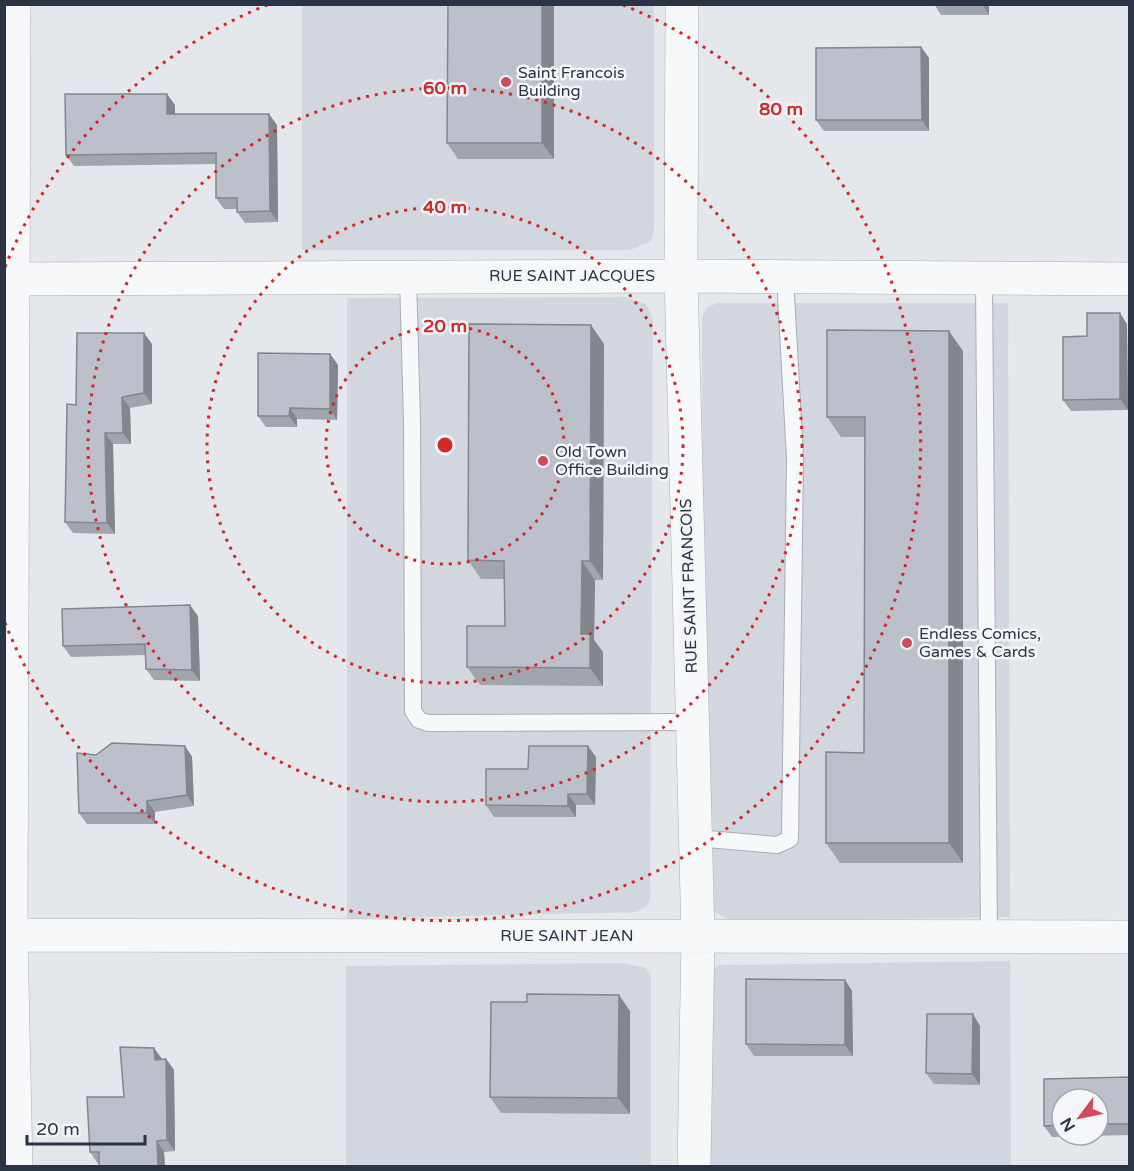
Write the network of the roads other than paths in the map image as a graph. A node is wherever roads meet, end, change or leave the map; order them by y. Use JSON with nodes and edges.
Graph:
{"nodes":[{"id":1,"x":14,"y":4,"type":"edge"},
{"id":2,"x":682,"y":4,"type":"edge"},
{"id":3,"x":681,"y":276,"type":"junction"},
{"id":4,"x":408,"y":277,"type":"junction"},
{"id":5,"x":785,"y":277,"type":"junction"},
{"id":6,"x":984,"y":278,"type":"junction"},
{"id":7,"x":14,"y":279,"type":"junction"},
{"id":8,"x":1130,"y":279,"type":"edge"},
{"id":9,"x":693,"y":722,"type":"junction"},
{"id":10,"x":696,"y":838,"type":"junction"},
{"id":11,"x":8,"y":935,"type":"edge"},
{"id":12,"x":698,"y":936,"type":"junction"},
{"id":13,"x":989,"y":936,"type":"junction"},
{"id":14,"x":1130,"y":937,"type":"edge"},
{"id":15,"x":15,"y":1167,"type":"edge"},
{"id":16,"x":694,"y":1167,"type":"edge"}],
"edges":[{"from":1,"to":7,"type":"street"},
{"from":2,"to":3,"type":"street","name":"RUE SAINT FRANCOIS"},
{"from":3,"to":4,"type":"street","name":"RUE SAINT JACQUES"},
{"from":3,"to":5,"type":"street","name":"RUE SAINT JACQUES"},
{"from":3,"to":9,"type":"street","name":"RUE SAINT FRANCOIS"},
{"from":4,"to":7,"type":"street","name":"RUE SAINT JACQUES"},
{"from":4,"to":9,"type":"lane"},
{"from":5,"to":6,"type":"street","name":"RUE SAINT JACQUES"},
{"from":5,"to":10,"type":"lane"},
{"from":6,"to":8,"type":"street","name":"RUE SAINT JACQUES"},
{"from":6,"to":13,"type":"lane"},
{"from":7,"to":11,"type":"street"},
{"from":9,"to":10,"type":"street","name":"RUE SAINT FRANCOIS"},
{"from":10,"to":12,"type":"street","name":"RUE SAINT FRANCOIS"},
{"from":11,"to":12,"type":"street","name":"RUE SAINT JEAN"},
{"from":11,"to":15,"type":"street"},
{"from":12,"to":13,"type":"street","name":"RUE SAINT JEAN"},
{"from":12,"to":16,"type":"street","name":"RUE SAINT FRANCOIS"},
{"from":13,"to":14,"type":"street","name":"RUE SAINT JEAN"}]}
